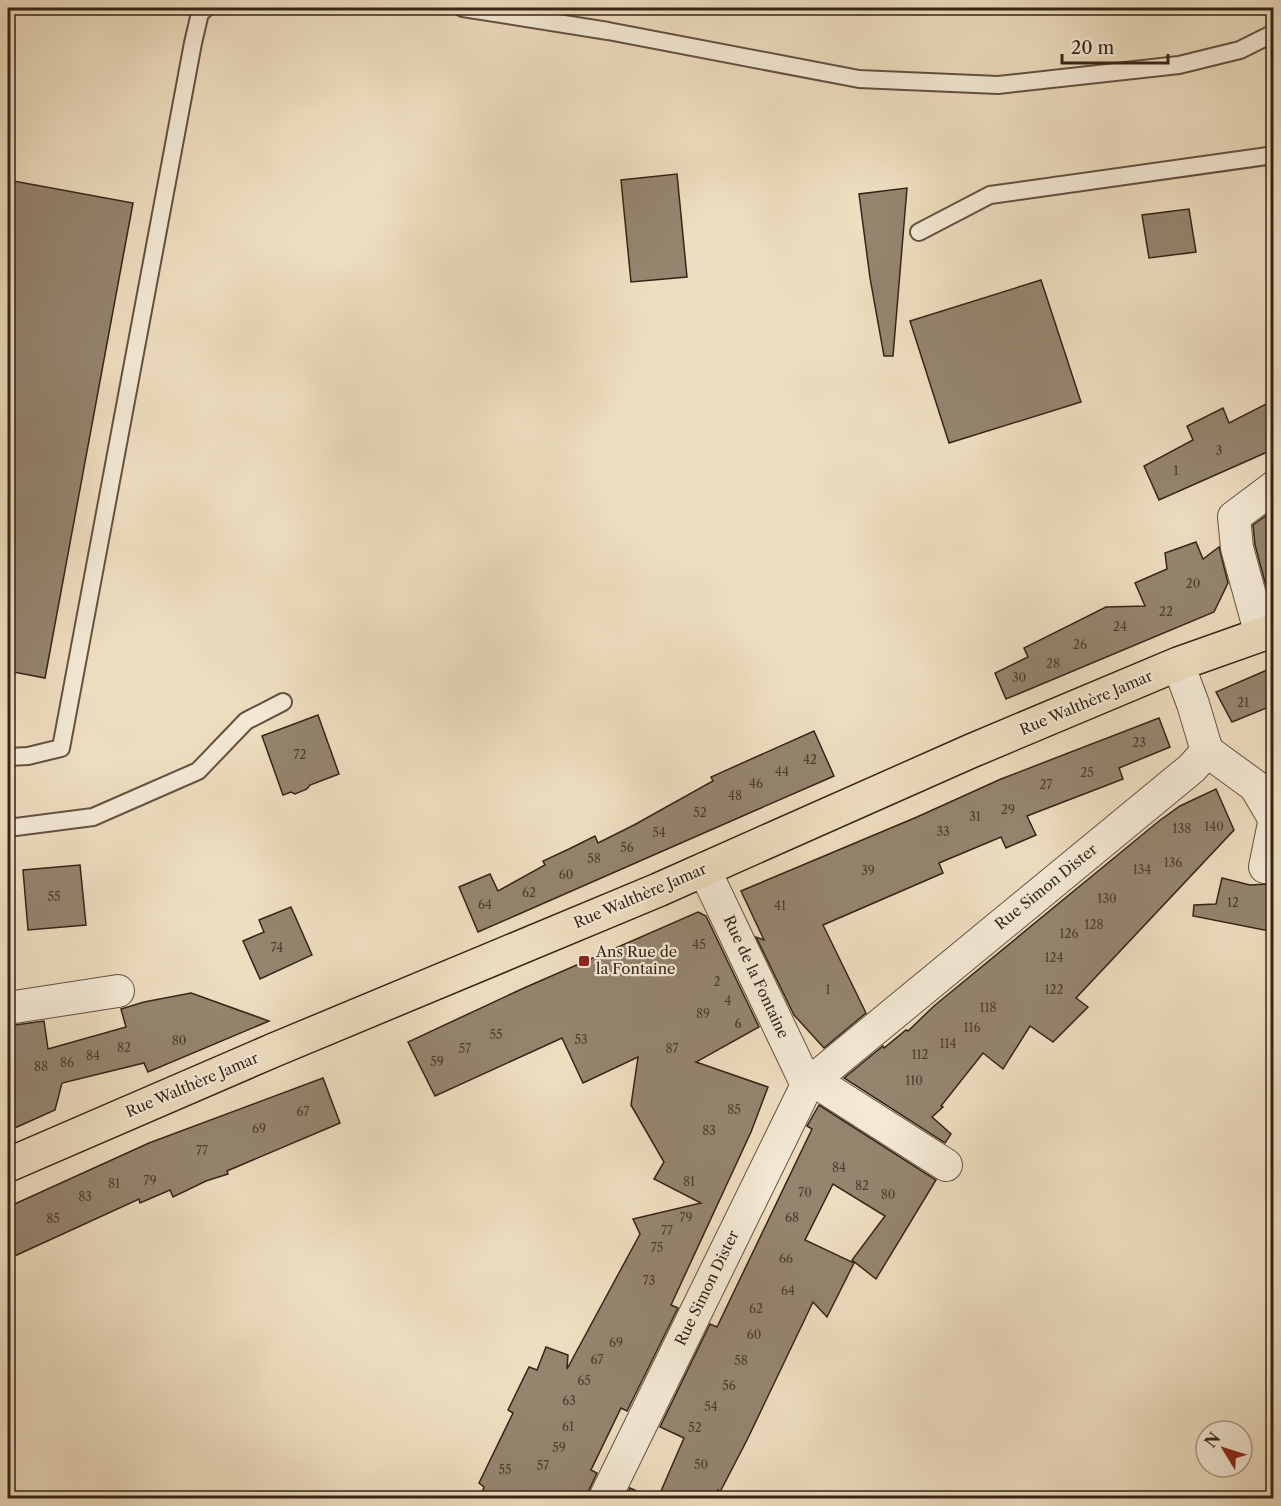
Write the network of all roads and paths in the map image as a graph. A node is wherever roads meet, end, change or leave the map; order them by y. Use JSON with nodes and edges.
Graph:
{"nodes":[{"id":1,"x":206,"y":8,"type":"edge"},
{"id":2,"x":463,"y":8,"type":"edge"},
{"id":3,"x":1274,"y":33,"type":"edge"},
{"id":4,"x":1274,"y":155,"type":"edge"},
{"id":5,"x":920,"y":232,"type":"dead end"},
{"id":6,"x":1274,"y":487,"type":"edge"},
{"id":7,"x":1268,"y":633,"type":"edge"},
{"id":8,"x":1178,"y":664,"type":"junction"},
{"id":9,"x":283,"y":702,"type":"dead end"},
{"id":10,"x":1207,"y":751,"type":"junction"},
{"id":11,"x":8,"y":757,"type":"edge"},
{"id":12,"x":1274,"y":818,"type":"edge"},
{"id":13,"x":1274,"y":823,"type":"edge"},
{"id":14,"x":8,"y":828,"type":"edge"},
{"id":15,"x":1265,"y":867,"type":"dead end"},
{"id":16,"x":704,"y":869,"type":"junction"},
{"id":17,"x":118,"y":991,"type":"dead end"},
{"id":18,"x":8,"y":1008,"type":"edge"},
{"id":19,"x":810,"y":1082,"type":"junction"},
{"id":20,"x":8,"y":1165,"type":"edge"},
{"id":21,"x":946,"y":1165,"type":"dead end"},
{"id":22,"x":605,"y":1498,"type":"edge"}],
"edges":[{"from":1,"to":11,"type":"lane"},
{"from":2,"to":3,"type":"lane"},
{"from":4,"to":5,"type":"lane"},
{"from":6,"to":7,"type":"street"},
{"from":7,"to":8,"type":"main road","name":"Rue Walthère Jamar"},
{"from":8,"to":10,"type":"street"},
{"from":8,"to":16,"type":"main road","name":"Rue Walthère Jamar"},
{"from":9,"to":14,"type":"lane"},
{"from":10,"to":12,"type":"street"},
{"from":10,"to":19,"type":"street","name":"Rue Simon Dister"},
{"from":13,"to":15,"type":"street"},
{"from":16,"to":19,"type":"street","name":"Rue de la Fontaine"},
{"from":16,"to":20,"type":"main road","name":"Rue Walthère Jamar"},
{"from":17,"to":18,"type":"street"},
{"from":19,"to":21,"type":"street"},
{"from":19,"to":22,"type":"street","name":"Rue Simon Dister"}]}
